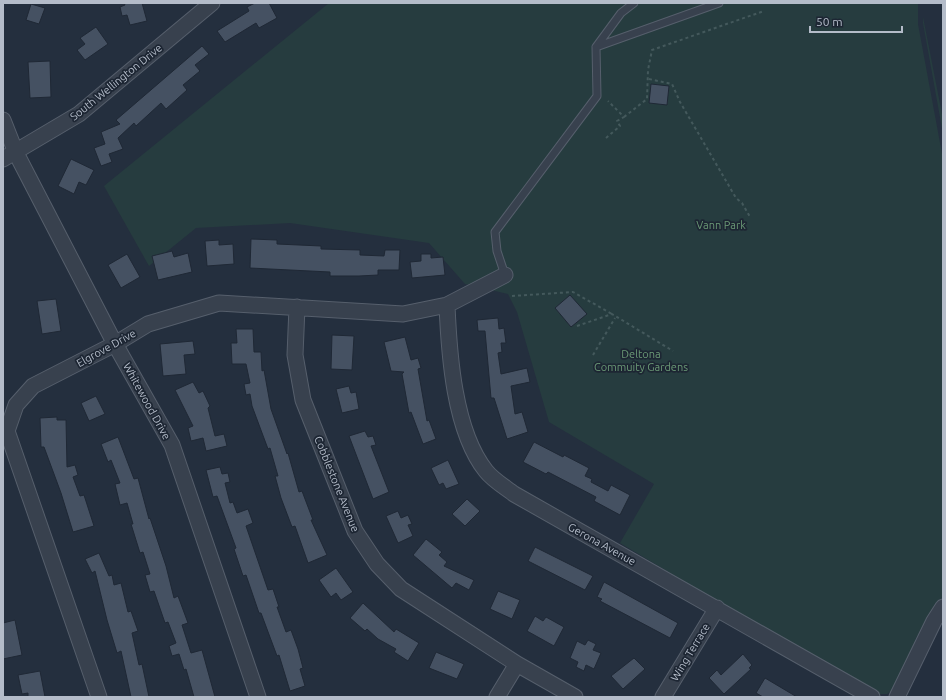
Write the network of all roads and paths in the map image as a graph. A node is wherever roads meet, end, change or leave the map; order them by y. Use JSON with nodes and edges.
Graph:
{"nodes":[{"id":1,"x":634,"y":3,"type":"edge"},
{"id":2,"x":720,"y":3,"type":"edge"},
{"id":3,"x":209,"y":4,"type":"edge"},
{"id":4,"x":764,"y":11,"type":"dead end"},
{"id":5,"x":596,"y":47,"type":"junction"},
{"id":6,"x":649,"y":79,"type":"junction"},
{"id":7,"x":608,"y":101,"type":"dead end"},
{"id":8,"x":624,"y":117,"type":"junction"},
{"id":9,"x":3,"y":120,"type":"edge"},
{"id":10,"x":606,"y":138,"type":"dead end"},
{"id":11,"x":10,"y":156,"type":"edge"},
{"id":12,"x":750,"y":217,"type":"dead end"},
{"id":13,"x":505,"y":275,"type":"joint"},
{"id":14,"x":512,"y":296,"type":"dead end"},
{"id":15,"x":447,"y":306,"type":"junction"},
{"id":16,"x":297,"y":307,"type":"junction"},
{"id":17,"x":612,"y":314,"type":"junction"},
{"id":18,"x":616,"y":318,"type":"junction"},
{"id":19,"x":577,"y":326,"type":"dead end"},
{"id":20,"x":115,"y":344,"type":"junction"},
{"id":21,"x":673,"y":351,"type":"dead end"},
{"id":22,"x":593,"y":355,"type":"dead end"},
{"id":23,"x":717,"y":608,"type":"junction"},
{"id":24,"x":943,"y":608,"type":"edge"},
{"id":25,"x":517,"y":664,"type":"junction"},
{"id":26,"x":99,"y":697,"type":"edge"},
{"id":27,"x":258,"y":697,"type":"edge"},
{"id":28,"x":497,"y":697,"type":"edge"},
{"id":29,"x":575,"y":697,"type":"edge"},
{"id":30,"x":663,"y":697,"type":"edge"},
{"id":31,"x":872,"y":697,"type":"edge"},
{"id":32,"x":897,"y":697,"type":"edge"}],
"edges":[{"from":1,"to":5,"type":"lane"},
{"from":2,"to":5,"type":"lane"},
{"from":3,"to":11,"type":"street","name":"South Wellington Drive"},
{"from":4,"to":6,"type":"path"},
{"from":5,"to":13,"type":"lane"},
{"from":6,"to":8,"type":"path"},
{"from":6,"to":12,"type":"path"},
{"from":7,"to":8,"type":"path"},
{"from":8,"to":10,"type":"path"},
{"from":9,"to":11,"type":"street","name":"Whitewood Drive"},
{"from":11,"to":20,"type":"street","name":"Whitewood Drive"},
{"from":13,"to":15,"type":"street","name":"Elgrove Drive"},
{"from":14,"to":17,"type":"path"},
{"from":15,"to":16,"type":"street","name":"Elgrove Drive"},
{"from":15,"to":23,"type":"street","name":"Gerona Avenue"},
{"from":16,"to":20,"type":"street","name":"Elgrove Drive"},
{"from":16,"to":25,"type":"street","name":"Cobblestone Avenue"},
{"from":17,"to":18,"type":"path"},
{"from":17,"to":19,"type":"path"},
{"from":18,"to":21,"type":"path"},
{"from":18,"to":22,"type":"path"},
{"from":20,"to":26,"type":"street","name":"Elgrove Drive"},
{"from":20,"to":27,"type":"street","name":"Whitewood Drive"},
{"from":23,"to":30,"type":"street","name":"Wing Terrace"},
{"from":23,"to":31,"type":"street","name":"Gerona Avenue"},
{"from":24,"to":32,"type":"street"},
{"from":25,"to":28,"type":"street"},
{"from":25,"to":29,"type":"street","name":"Cobblestone Avenue"}]}
